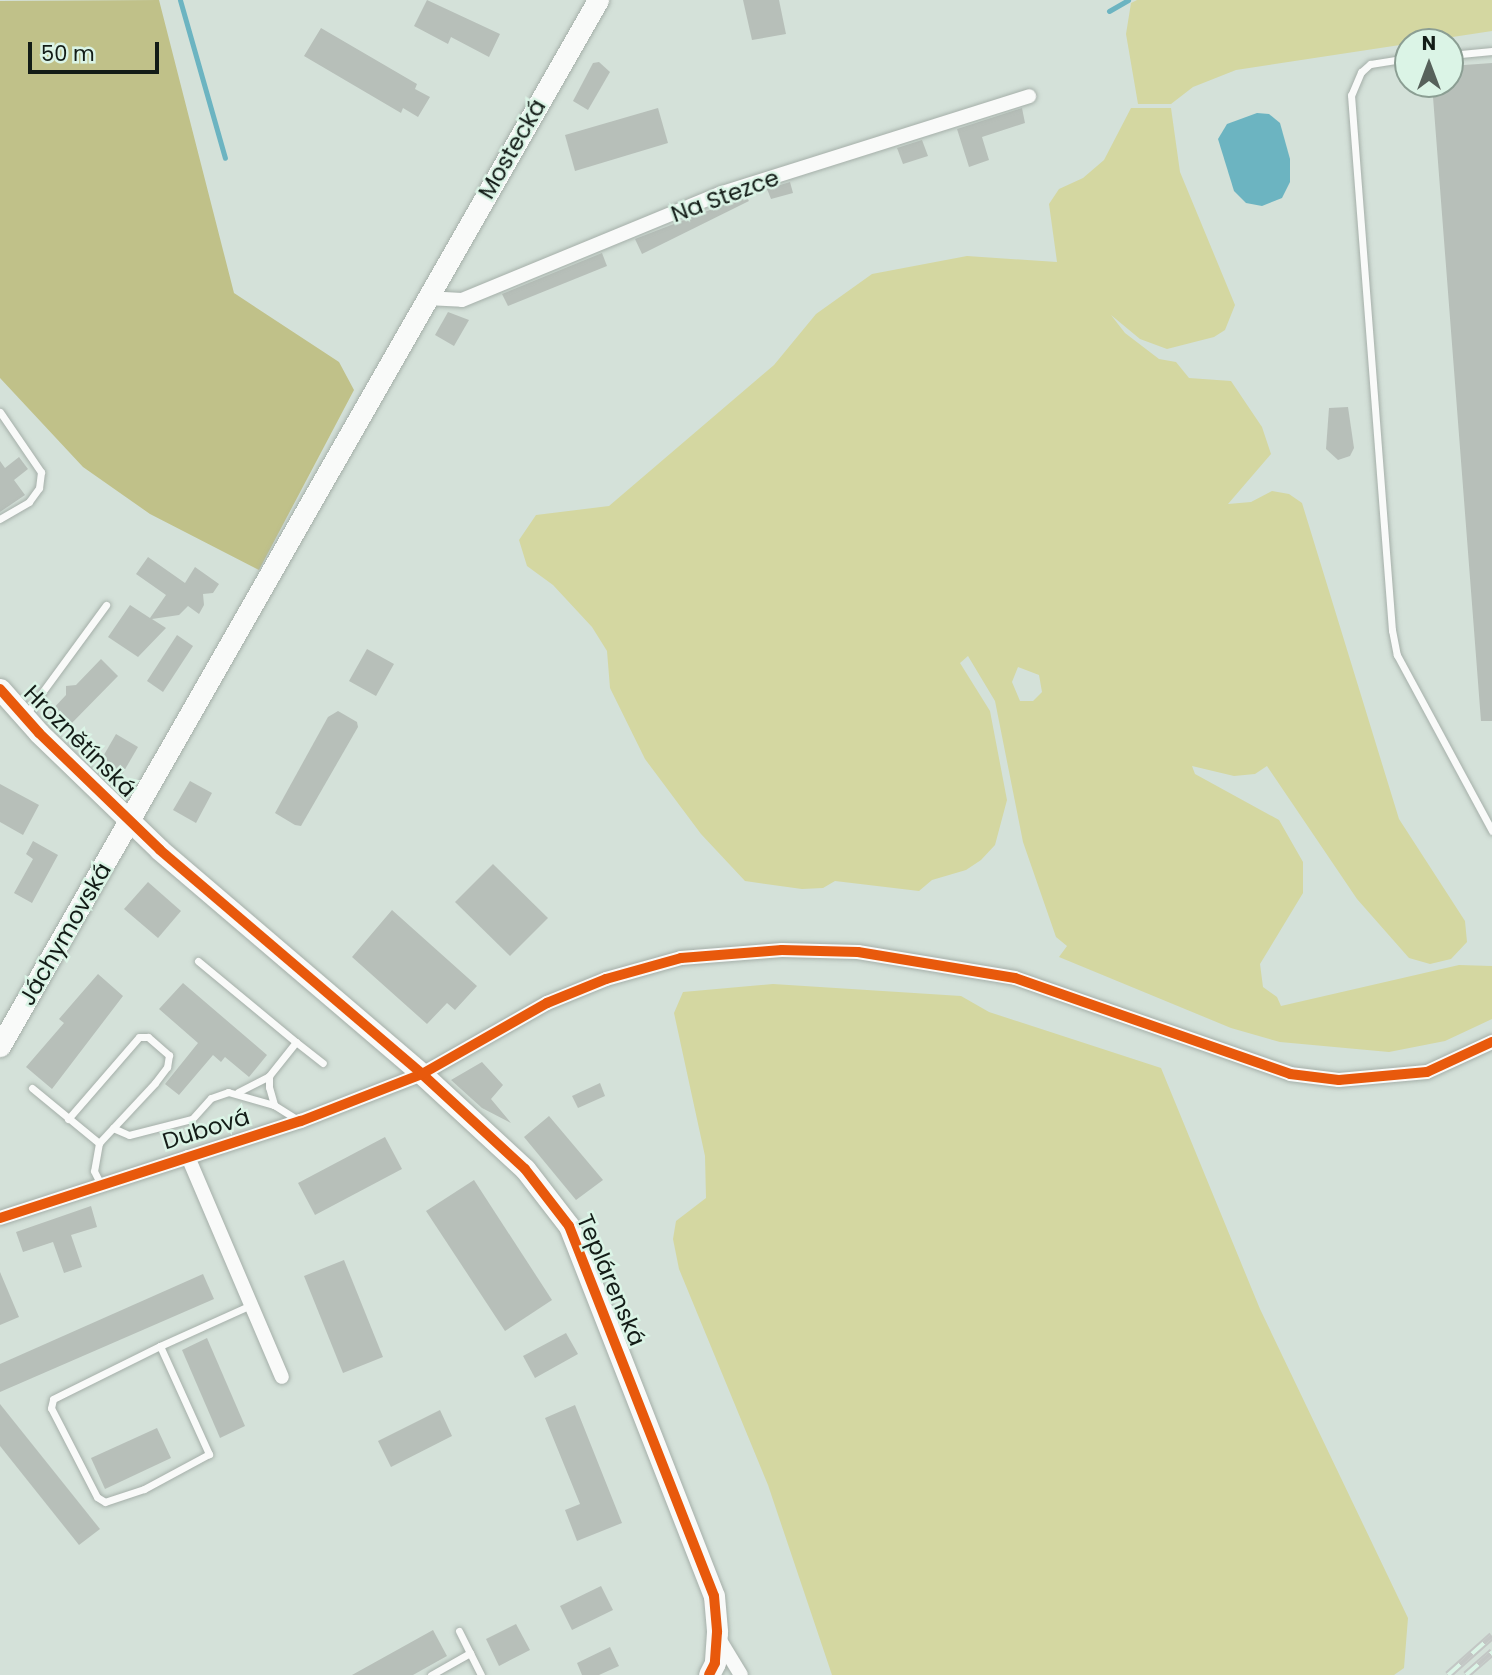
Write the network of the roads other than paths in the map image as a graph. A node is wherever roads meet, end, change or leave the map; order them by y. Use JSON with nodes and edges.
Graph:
{"nodes":[{"id":1,"x":598,"y":0,"type":"edge"},
{"id":2,"x":1492,"y":51,"type":"edge"},
{"id":3,"x":1464,"y":54,"type":"edge"},
{"id":4,"x":1394,"y":60,"type":"edge"},
{"id":5,"x":1029,"y":96,"type":"dead end"},
{"id":6,"x":426,"y":298,"type":"junction"},
{"id":7,"x":0,"y":412,"type":"edge"},
{"id":8,"x":0,"y":519,"type":"edge"},
{"id":9,"x":106,"y":605,"type":"dead end"},
{"id":10,"x":0,"y":689,"type":"edge"},
{"id":11,"x":24,"y":717,"type":"junction"},
{"id":12,"x":131,"y":822,"type":"junction"},
{"id":13,"x":1492,"y":831,"type":"edge"},
{"id":14,"x":198,"y":961,"type":"dead end"},
{"id":15,"x":296,"y":1042,"type":"junction"},
{"id":16,"x":1492,"y":1042,"type":"edge"},
{"id":17,"x":0,"y":1046,"type":"edge"},
{"id":18,"x":323,"y":1063,"type":"dead end"},
{"id":19,"x":422,"y":1074,"type":"junction"},
{"id":20,"x":270,"y":1076,"type":"junction"},
{"id":21,"x":32,"y":1088,"type":"dead end"},
{"id":22,"x":238,"y":1092,"type":"junction"},
{"id":23,"x":274,"y":1105,"type":"junction"},
{"id":24,"x":68,"y":1119,"type":"junction"},
{"id":25,"x":301,"y":1121,"type":"junction"},
{"id":26,"x":113,"y":1128,"type":"junction"},
{"id":27,"x":99,"y":1143,"type":"junction"},
{"id":28,"x":188,"y":1157,"type":"junction"},
{"id":29,"x":100,"y":1183,"type":"junction"},
{"id":30,"x":0,"y":1218,"type":"edge"},
{"id":31,"x":251,"y":1305,"type":"junction"},
{"id":32,"x":160,"y":1346,"type":"junction"},
{"id":33,"x":282,"y":1377,"type":"dead end"},
{"id":34,"x":459,"y":1631,"type":"dead end"},
{"id":35,"x":717,"y":1636,"type":"junction"},
{"id":36,"x":470,"y":1653,"type":"junction"},
{"id":37,"x":431,"y":1675,"type":"edge"},
{"id":38,"x":481,"y":1675,"type":"edge"},
{"id":39,"x":709,"y":1675,"type":"edge"},
{"id":40,"x":741,"y":1675,"type":"edge"}],
"edges":[{"from":1,"to":6,"type":"street","name":"Mostecká"},
{"from":2,"to":3,"type":"lane"},
{"from":4,"to":13,"type":"lane"},
{"from":5,"to":6,"type":"street","name":"Na Stezce"},
{"from":6,"to":12,"type":"street","name":"Mostecká"},
{"from":7,"to":8,"type":"lane"},
{"from":9,"to":11,"type":"lane"},
{"from":10,"to":11,"type":"street","name":"Hroznětínská"},
{"from":11,"to":12,"type":"street","name":"Hroznětínská"},
{"from":12,"to":17,"type":"street","name":"Jáchymovská"},
{"from":12,"to":19,"type":"street","name":"Teplárenská"},
{"from":14,"to":15,"type":"lane"},
{"from":15,"to":18,"type":"lane"},
{"from":15,"to":20,"type":"lane"},
{"from":16,"to":19,"type":"street","name":"Dubová"},
{"from":19,"to":25,"type":"street","name":"Dubová"},
{"from":19,"to":35,"type":"street","name":"Teplárenská"},
{"from":20,"to":22,"type":"lane"},
{"from":20,"to":23,"type":"lane"},
{"from":21,"to":24,"type":"lane"},
{"from":22,"to":23,"type":"lane"},
{"from":22,"to":26,"type":"lane"},
{"from":23,"to":25,"type":"lane"},
{"from":24,"to":26,"type":"lane"},
{"from":24,"to":27,"type":"lane"},
{"from":25,"to":28,"type":"street","name":"Dubová"},
{"from":26,"to":27,"type":"lane"},
{"from":27,"to":29,"type":"lane"},
{"from":28,"to":29,"type":"street","name":"Dubová"},
{"from":28,"to":31,"type":"street"},
{"from":29,"to":30,"type":"street","name":"Dubová"},
{"from":31,"to":32,"type":"lane"},
{"from":31,"to":33,"type":"street"},
{"from":32,"to":32,"type":"lane"},
{"from":34,"to":36,"type":"lane"},
{"from":35,"to":39,"type":"street","name":"Teplárenská"},
{"from":35,"to":40,"type":"street"},
{"from":36,"to":37,"type":"lane"},
{"from":36,"to":38,"type":"lane"}]}
